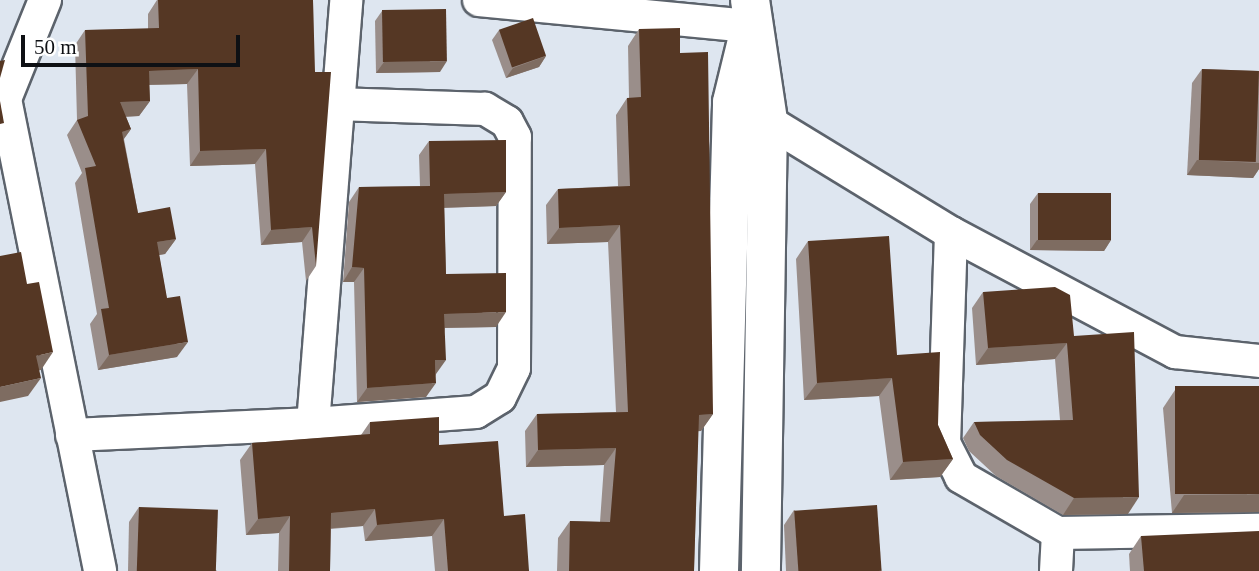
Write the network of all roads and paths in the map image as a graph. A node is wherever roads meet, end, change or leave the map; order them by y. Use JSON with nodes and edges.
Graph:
{"nodes":[{"id":1,"x":45,"y":0,"type":"edge"},
{"id":2,"x":346,"y":0,"type":"edge"},
{"id":3,"x":479,"y":0,"type":"edge"},
{"id":4,"x":750,"y":13,"type":"edge"},
{"id":5,"x":732,"y":102,"type":"junction"},
{"id":6,"x":336,"y":104,"type":"junction"},
{"id":7,"x":768,"y":120,"type":"junction"},
{"id":8,"x":951,"y":233,"type":"junction"},
{"id":9,"x":1259,"y":361,"type":"edge"},
{"id":10,"x":313,"y":424,"type":"junction"},
{"id":11,"x":72,"y":435,"type":"junction"},
{"id":12,"x":1259,"y":530,"type":"edge"},
{"id":13,"x":1058,"y":533,"type":"junction"},
{"id":14,"x":100,"y":571,"type":"edge"},
{"id":15,"x":719,"y":571,"type":"edge"},
{"id":16,"x":761,"y":571,"type":"edge"},
{"id":17,"x":1056,"y":571,"type":"edge"}],
"edges":[{"from":1,"to":11,"type":"street"},
{"from":2,"to":6,"type":"street"},
{"from":3,"to":4,"type":"street"},
{"from":4,"to":5,"type":"street"},
{"from":4,"to":7,"type":"street"},
{"from":5,"to":7,"type":"street"},
{"from":5,"to":15,"type":"street"},
{"from":6,"to":10,"type":"street"},
{"from":6,"to":10,"type":"street"},
{"from":7,"to":8,"type":"street"},
{"from":7,"to":16,"type":"street"},
{"from":8,"to":9,"type":"street"},
{"from":8,"to":13,"type":"street"},
{"from":10,"to":11,"type":"street"},
{"from":11,"to":14,"type":"street"},
{"from":12,"to":13,"type":"street"},
{"from":13,"to":17,"type":"street"}]}
